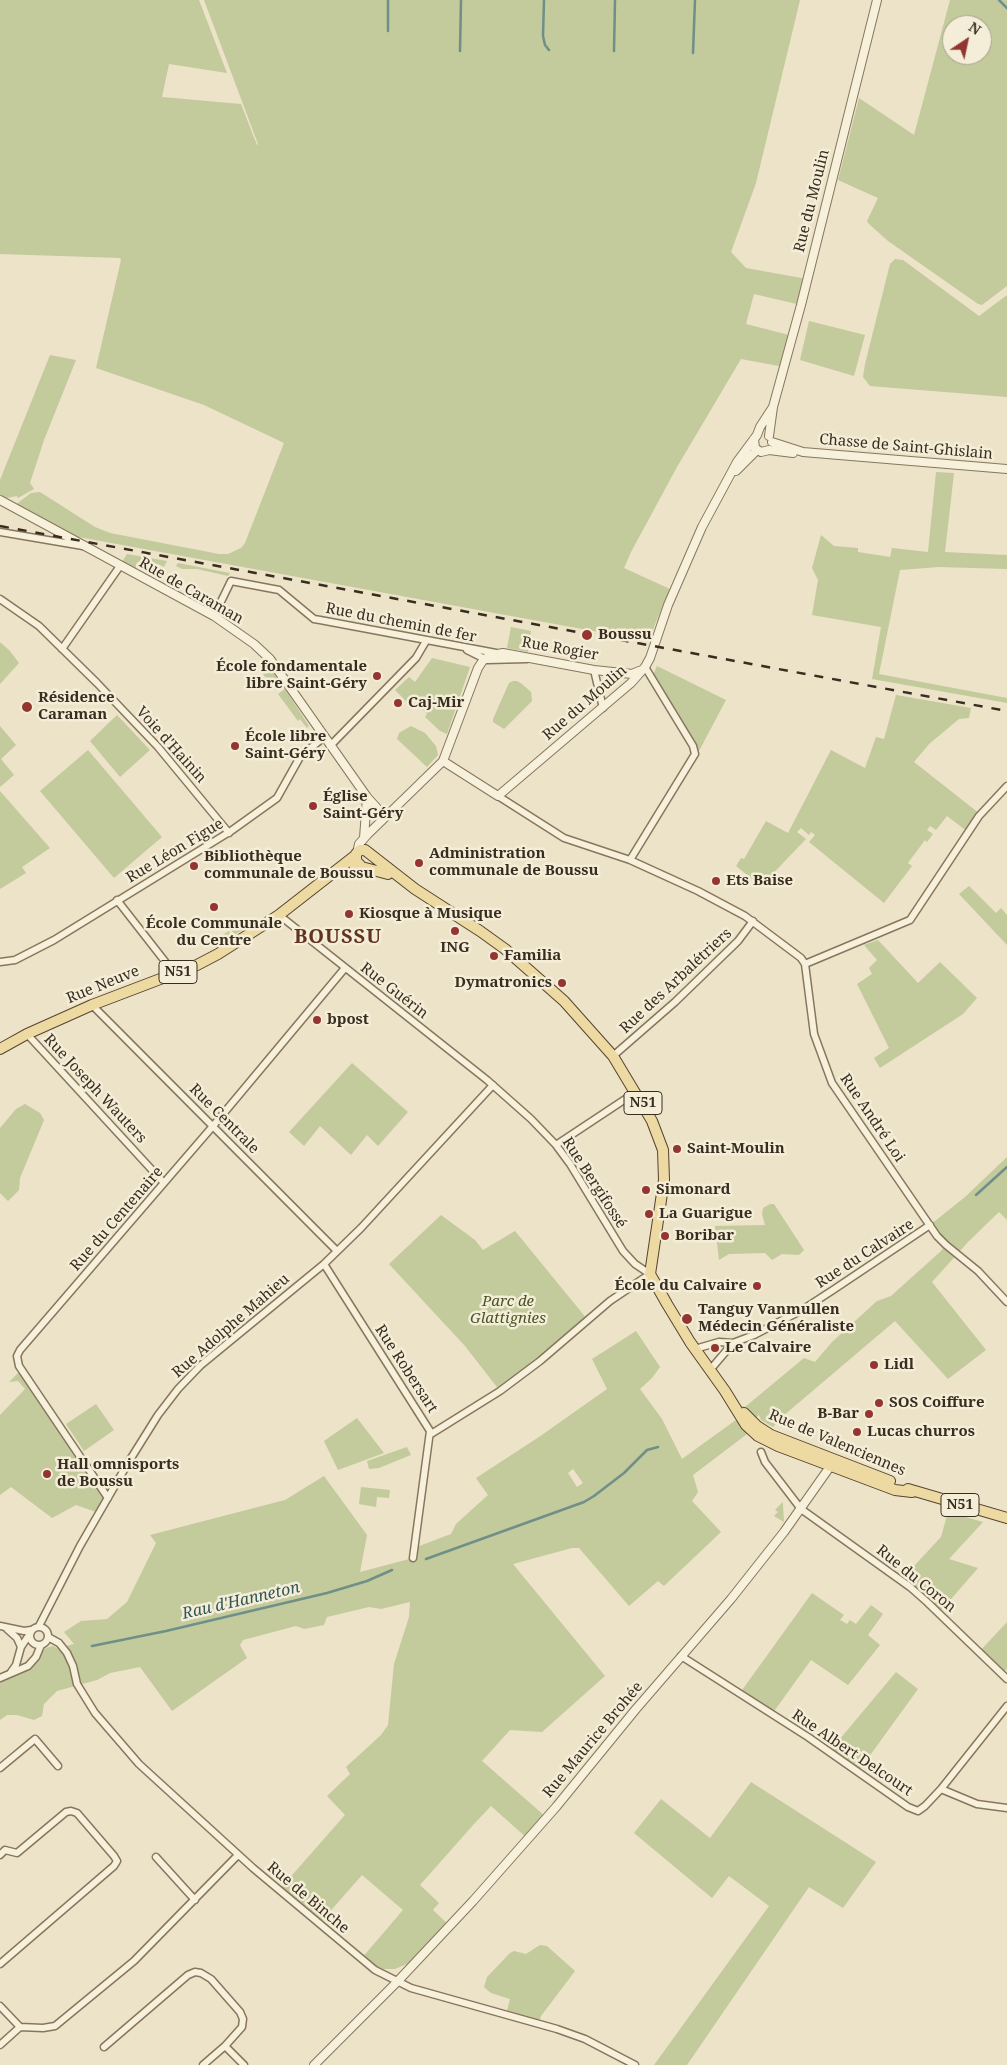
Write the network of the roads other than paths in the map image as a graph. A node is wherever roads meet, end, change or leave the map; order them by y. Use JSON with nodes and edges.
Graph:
{"nodes":[{"id":1,"x":876,"y":0,"type":"edge"},
{"id":2,"x":773,"y":408,"type":"junction"},
{"id":3,"x":755,"y":437,"type":"junction"},
{"id":4,"x":770,"y":442,"type":"junction"},
{"id":5,"x":757,"y":450,"type":"junction"},
{"id":6,"x":1007,"y":469,"type":"edge"},
{"id":7,"x":730,"y":478,"type":"junction"},
{"id":8,"x":0,"y":500,"type":"edge"},
{"id":9,"x":0,"y":532,"type":"edge"},
{"id":10,"x":86,"y":547,"type":"junction"},
{"id":11,"x":120,"y":566,"type":"junction"},
{"id":12,"x":0,"y":599,"type":"edge"},
{"id":13,"x":214,"y":616,"type":"junction"},
{"id":14,"x":426,"y":641,"type":"junction"},
{"id":15,"x":62,"y":649,"type":"junction"},
{"id":16,"x":466,"y":649,"type":"junction"},
{"id":17,"x":497,"y":654,"type":"junction"},
{"id":18,"x":531,"y":658,"type":"junction"},
{"id":19,"x":480,"y":662,"type":"junction"},
{"id":20,"x":645,"y":667,"type":"junction"},
{"id":21,"x":594,"y":670,"type":"junction"},
{"id":22,"x":603,"y":708,"type":"junction"},
{"id":23,"x":324,"y":736,"type":"junction"},
{"id":24,"x":330,"y":746,"type":"junction"},
{"id":25,"x":443,"y":761,"type":"junction"},
{"id":26,"x":1007,"y":786,"type":"edge"},
{"id":27,"x":498,"y":796,"type":"junction"},
{"id":28,"x":367,"y":797,"type":"junction"},
{"id":29,"x":385,"y":817,"type":"junction"},
{"id":30,"x":229,"y":832,"type":"junction"},
{"id":31,"x":366,"y":837,"type":"junction"},
{"id":32,"x":362,"y":857,"type":"junction"},
{"id":33,"x":630,"y":860,"type":"junction"},
{"id":34,"x":117,"y":900,"type":"junction"},
{"id":35,"x":279,"y":915,"type":"junction"},
{"id":36,"x":753,"y":921,"type":"junction"},
{"id":37,"x":0,"y":962,"type":"edge"},
{"id":38,"x":805,"y":964,"type":"junction"},
{"id":39,"x":346,"y":968,"type":"junction"},
{"id":40,"x":174,"y":973,"type":"junction"},
{"id":41,"x":92,"y":1005,"type":"junction"},
{"id":42,"x":27,"y":1034,"type":"junction"},
{"id":43,"x":0,"y":1049,"type":"edge"},
{"id":44,"x":613,"y":1056,"type":"junction"},
{"id":45,"x":494,"y":1085,"type":"junction"},
{"id":46,"x":636,"y":1092,"type":"junction"},
{"id":47,"x":213,"y":1126,"type":"junction"},
{"id":48,"x":556,"y":1145,"type":"junction"},
{"id":49,"x":164,"y":1183,"type":"junction"},
{"id":50,"x":930,"y":1225,"type":"junction"},
{"id":51,"x":337,"y":1251,"type":"junction"},
{"id":52,"x":324,"y":1264,"type":"junction"},
{"id":53,"x":650,"y":1274,"type":"junction"},
{"id":54,"x":1007,"y":1302,"type":"edge"},
{"id":55,"x":733,"y":1343,"type":"junction"},
{"id":56,"x":695,"y":1349,"type":"junction"},
{"id":57,"x":710,"y":1370,"type":"junction"},
{"id":58,"x":430,"y":1434,"type":"junction"},
{"id":59,"x":761,"y":1452,"type":"dead end"},
{"id":60,"x":833,"y":1463,"type":"junction"},
{"id":61,"x":108,"y":1498,"type":"junction"},
{"id":62,"x":801,"y":1509,"type":"junction"},
{"id":63,"x":1007,"y":1518,"type":"edge"},
{"id":64,"x":413,"y":1558,"type":"dead end"},
{"id":65,"x":39,"y":1626,"type":"junction"},
{"id":66,"x":3,"y":1627,"type":"edge"},
{"id":67,"x":30,"y":1632,"type":"junction"},
{"id":68,"x":48,"y":1637,"type":"junction"},
{"id":69,"x":41,"y":1645,"type":"junction"},
{"id":70,"x":21,"y":1647,"type":"junction"},
{"id":71,"x":682,"y":1656,"type":"junction"},
{"id":72,"x":10,"y":1673,"type":"junction"},
{"id":73,"x":0,"y":1678,"type":"edge"},
{"id":74,"x":1007,"y":1679,"type":"edge"},
{"id":75,"x":1007,"y":1706,"type":"edge"},
{"id":76,"x":58,"y":1766,"type":"dead end"},
{"id":77,"x":0,"y":1768,"type":"edge"},
{"id":78,"x":941,"y":1789,"type":"junction"},
{"id":79,"x":1007,"y":1808,"type":"edge"},
{"id":80,"x":0,"y":1855,"type":"edge"},
{"id":81,"x":238,"y":1855,"type":"junction"},
{"id":82,"x":156,"y":1857,"type":"dead end"},
{"id":83,"x":195,"y":1900,"type":"junction"},
{"id":84,"x":0,"y":1964,"type":"edge"},
{"id":85,"x":397,"y":1982,"type":"junction"},
{"id":86,"x":0,"y":2006,"type":"edge"},
{"id":87,"x":20,"y":2027,"type":"junction"},
{"id":88,"x":0,"y":2045,"type":"edge"},
{"id":89,"x":225,"y":2046,"type":"junction"},
{"id":90,"x":104,"y":2047,"type":"dead end"},
{"id":91,"x":203,"y":2065,"type":"edge"},
{"id":92,"x":244,"y":2065,"type":"edge"},
{"id":93,"x":314,"y":2065,"type":"edge"},
{"id":94,"x":634,"y":2065,"type":"edge"}],
"edges":[{"from":1,"to":2,"type":"street","name":"Rue du Moulin"},
{"from":2,"to":3,"type":"street","name":"Rue du Moulin"},
{"from":2,"to":4,"type":"street","name":"Rue du Moulin"},
{"from":3,"to":4,"type":"street"},
{"from":3,"to":5,"type":"street"},
{"from":3,"to":7,"type":"street","name":"Rue du Moulin"},
{"from":4,"to":5,"type":"street"},
{"from":4,"to":6,"type":"street","name":"Chasse de Saint-Ghislain"},
{"from":5,"to":7,"type":"street","name":"Rue du Moulin"},
{"from":7,"to":20,"type":"street","name":"Rue du Moulin"},
{"from":8,"to":10,"type":"street","name":"Rue de Caraman"},
{"from":9,"to":10,"type":"street"},
{"from":10,"to":11,"type":"street","name":"Rue de Caraman"},
{"from":11,"to":13,"type":"street","name":"Rue de Caraman"},
{"from":11,"to":15,"type":"street"},
{"from":12,"to":15,"type":"street","name":"Voie d'Hainin"},
{"from":13,"to":14,"type":"street","name":"Rue du chemin de fer"},
{"from":13,"to":23,"type":"street","name":"Rue de Caraman"},
{"from":14,"to":16,"type":"street","name":"Rue du chemin de fer"},
{"from":14,"to":24,"type":"street"},
{"from":15,"to":30,"type":"street","name":"Voie d'Hainin"},
{"from":16,"to":17,"type":"street","name":"Rue du chemin de fer"},
{"from":16,"to":19,"type":"street"},
{"from":17,"to":18,"type":"street","name":"Rue Rogier"},
{"from":17,"to":19,"type":"street"},
{"from":18,"to":19,"type":"street"},
{"from":18,"to":21,"type":"street","name":"Rue Rogier"},
{"from":19,"to":25,"type":"street"},
{"from":20,"to":21,"type":"street","name":"Rue Rogier"},
{"from":20,"to":22,"type":"street","name":"Rue du Moulin"},
{"from":20,"to":33,"type":"street"},
{"from":21,"to":22,"type":"street"},
{"from":22,"to":27,"type":"street","name":"Rue du Moulin"},
{"from":23,"to":24,"type":"street","name":"Rue de Caraman"},
{"from":23,"to":30,"type":"street","name":"Rue Léon Figue"},
{"from":24,"to":28,"type":"street","name":"Rue de Caraman"},
{"from":25,"to":27,"type":"street"},
{"from":25,"to":29,"type":"street"},
{"from":26,"to":38,"type":"street"},
{"from":27,"to":33,"type":"street"},
{"from":28,"to":29,"type":"street","name":"Rue de Caraman"},
{"from":28,"to":31,"type":"street"},
{"from":29,"to":31,"type":"street"},
{"from":30,"to":34,"type":"street","name":"Rue Léon Figue"},
{"from":31,"to":32,"type":"street"},
{"from":32,"to":35,"type":"main road","name":"Rue Neuve","number":"N51"},
{"from":32,"to":44,"type":"main road","number":"N51"},
{"from":33,"to":36,"type":"street"},
{"from":34,"to":37,"type":"street","name":"Rue Léon Figue"},
{"from":34,"to":40,"type":"street"},
{"from":35,"to":39,"type":"street","name":"Rue Guérin"},
{"from":35,"to":40,"type":"main road","name":"Rue Neuve","number":"N51"},
{"from":36,"to":38,"type":"street"},
{"from":36,"to":44,"type":"street","name":"Rue des Arbalétriers"},
{"from":38,"to":50,"type":"street","name":"Rue André Loi"},
{"from":39,"to":45,"type":"street","name":"Rue Guérin"},
{"from":39,"to":47,"type":"street","name":"Rue du Centenaire"},
{"from":40,"to":41,"type":"main road","name":"Rue Neuve","number":"N51"},
{"from":41,"to":42,"type":"main road","name":"Rue Neuve","number":"N51"},
{"from":41,"to":47,"type":"street","name":"Rue Centrale"},
{"from":42,"to":43,"type":"main road","name":"Rue Neuve","number":"N51"},
{"from":42,"to":49,"type":"street","name":"Rue Joseph Wauters"},
{"from":44,"to":46,"type":"main road","number":"N51"},
{"from":45,"to":48,"type":"street","name":"Rue Bergifossé"},
{"from":45,"to":51,"type":"street","name":"Rue Adolphe Mahieu"},
{"from":46,"to":48,"type":"street"},
{"from":46,"to":53,"type":"main road","number":"N51"},
{"from":47,"to":49,"type":"street","name":"Rue du Centenaire"},
{"from":47,"to":51,"type":"street","name":"Rue Centrale"},
{"from":48,"to":53,"type":"street","name":"Rue Bergifossé"},
{"from":49,"to":61,"type":"street","name":"Rue du Centenaire"},
{"from":50,"to":54,"type":"street","name":"Rue André Loi"},
{"from":50,"to":55,"type":"street","name":"Rue du Calvaire"},
{"from":51,"to":52,"type":"street","name":"Rue Adolphe Mahieu"},
{"from":52,"to":58,"type":"street","name":"Rue Robersart"},
{"from":52,"to":61,"type":"street","name":"Rue Adolphe Mahieu"},
{"from":53,"to":56,"type":"main road","number":"N51"},
{"from":53,"to":58,"type":"street"},
{"from":55,"to":56,"type":"street","name":"Rue du Calvaire"},
{"from":55,"to":57,"type":"street","name":"Rue du Calvaire"},
{"from":56,"to":57,"type":"main road","number":"N51"},
{"from":57,"to":60,"type":"main road","name":"Rue de Valenciennes","number":"N51"},
{"from":58,"to":64,"type":"street","name":"Rue Robersart"},
{"from":59,"to":62,"type":"street"},
{"from":60,"to":62,"type":"street","name":"Rue Maurice Brohée"},
{"from":60,"to":63,"type":"main road","name":"Rue de Valenciennes","number":"N51"},
{"from":61,"to":65,"type":"street","name":"Rue Adolphe Mahieu"},
{"from":62,"to":71,"type":"street","name":"Rue Maurice Brohée"},
{"from":62,"to":74,"type":"street","name":"Rue du Coron"},
{"from":65,"to":67,"type":"street"},
{"from":65,"to":68,"type":"street"},
{"from":66,"to":67,"type":"street"},
{"from":66,"to":70,"type":"street"},
{"from":67,"to":69,"type":"street"},
{"from":67,"to":70,"type":"street"},
{"from":68,"to":69,"type":"street"},
{"from":68,"to":81,"type":"street","name":"Rue de Binche"},
{"from":69,"to":72,"type":"street"},
{"from":70,"to":72,"type":"street"},
{"from":71,"to":78,"type":"street","name":"Rue Albert Delcourt"},
{"from":71,"to":85,"type":"street","name":"Rue Maurice Brohée"},
{"from":72,"to":73,"type":"street"},
{"from":75,"to":78,"type":"street","name":"Rue Albert Delcourt"},
{"from":76,"to":77,"type":"street"},
{"from":78,"to":79,"type":"street"},
{"from":80,"to":84,"type":"street"},
{"from":81,"to":83,"type":"street"},
{"from":81,"to":85,"type":"street","name":"Rue de Binche"},
{"from":82,"to":83,"type":"street"},
{"from":83,"to":87,"type":"street"},
{"from":85,"to":93,"type":"street","name":"Rue Maurice Brohée"},
{"from":85,"to":94,"type":"street","name":"Rue de Binche"},
{"from":86,"to":87,"type":"street"},
{"from":87,"to":88,"type":"street"},
{"from":89,"to":90,"type":"street"},
{"from":89,"to":91,"type":"street"},
{"from":89,"to":92,"type":"street"}]}
